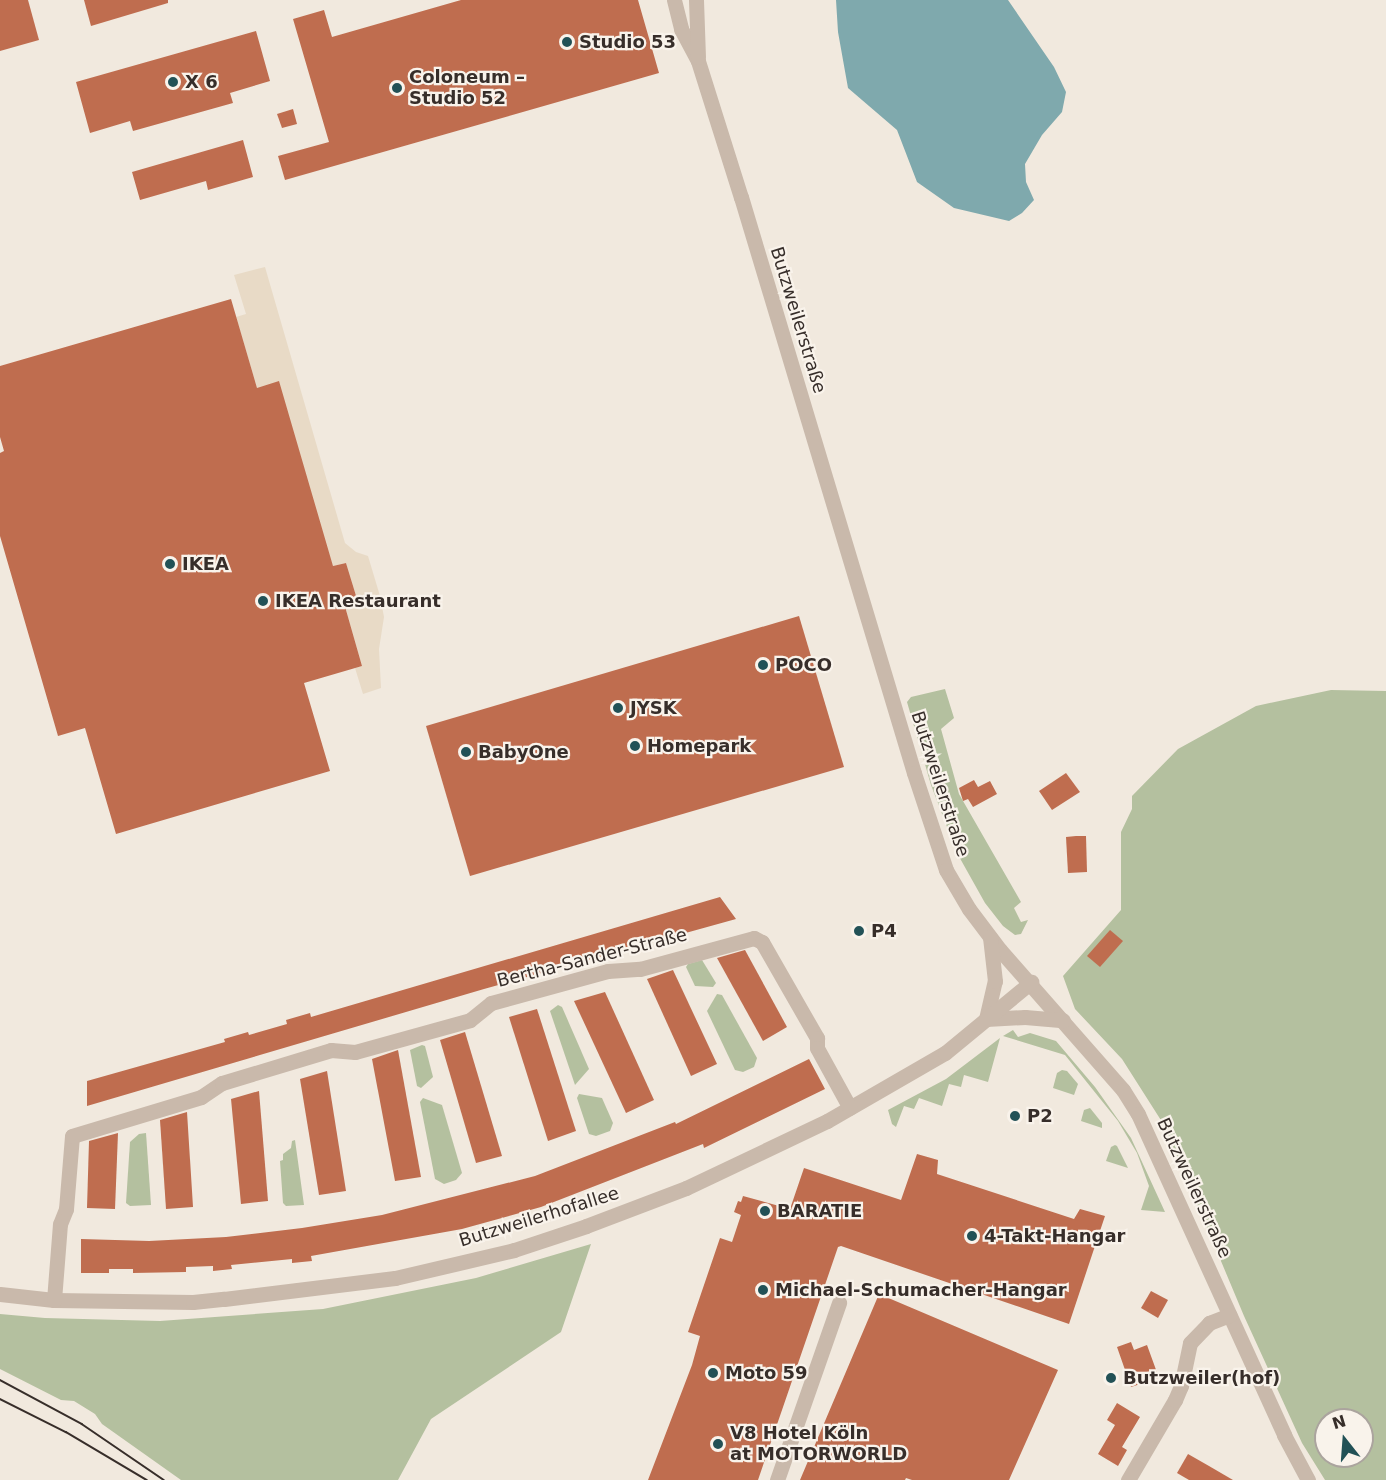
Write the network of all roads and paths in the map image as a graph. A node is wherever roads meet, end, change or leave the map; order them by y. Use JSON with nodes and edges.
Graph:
{"nodes":[{"id":1,"x":674,"y":0,"type":"edge"},
{"id":2,"x":696,"y":0,"type":"edge"},
{"id":3,"x":698,"y":61,"type":"junction"},
{"id":4,"x":990,"y":937,"type":"junction"},
{"id":5,"x":1031,"y":982,"type":"junction"},
{"id":6,"x":986,"y":1019,"type":"junction"},
{"id":7,"x":1063,"y":1020,"type":"junction"},
{"id":8,"x":850,"y":1108,"type":"junction"},
{"id":9,"x":0,"y":1294,"type":"edge"},
{"id":10,"x":54,"y":1300,"type":"junction"},
{"id":11,"x":839,"y":1303,"type":"dead end"},
{"id":12,"x":1230,"y":1315,"type":"junction"},
{"id":13,"x":777,"y":1480,"type":"edge"},
{"id":14,"x":1128,"y":1480,"type":"edge"},
{"id":15,"x":1308,"y":1480,"type":"edge"}],
"edges":[{"from":1,"to":3,"type":"street","name":"Butzweilerstraße"},
{"from":2,"to":3,"type":"street","name":"Butzweilerstraße"},
{"from":3,"to":4,"type":"street","name":"Butzweilerstraße"},
{"from":4,"to":5,"type":"street","name":"Butzweilerstraße"},
{"from":4,"to":6,"type":"street"},
{"from":5,"to":6,"type":"street","name":"Butzweilerhofallee"},
{"from":5,"to":7,"type":"street","name":"Butzweilerstraße"},
{"from":6,"to":7,"type":"street"},
{"from":6,"to":8,"type":"street","name":"Butzweilerhofallee"},
{"from":7,"to":12,"type":"street","name":"Butzweilerstraße"},
{"from":8,"to":10,"type":"street","name":"Butzweilerhofallee"},
{"from":8,"to":10,"type":"street","name":"Bertha-Sander-Straße"},
{"from":9,"to":10,"type":"street","name":"Butzweilerhofallee"},
{"from":11,"to":13,"type":"street"},
{"from":12,"to":14,"type":"street"},
{"from":12,"to":15,"type":"street","name":"Butzweilerstraße"}]}
